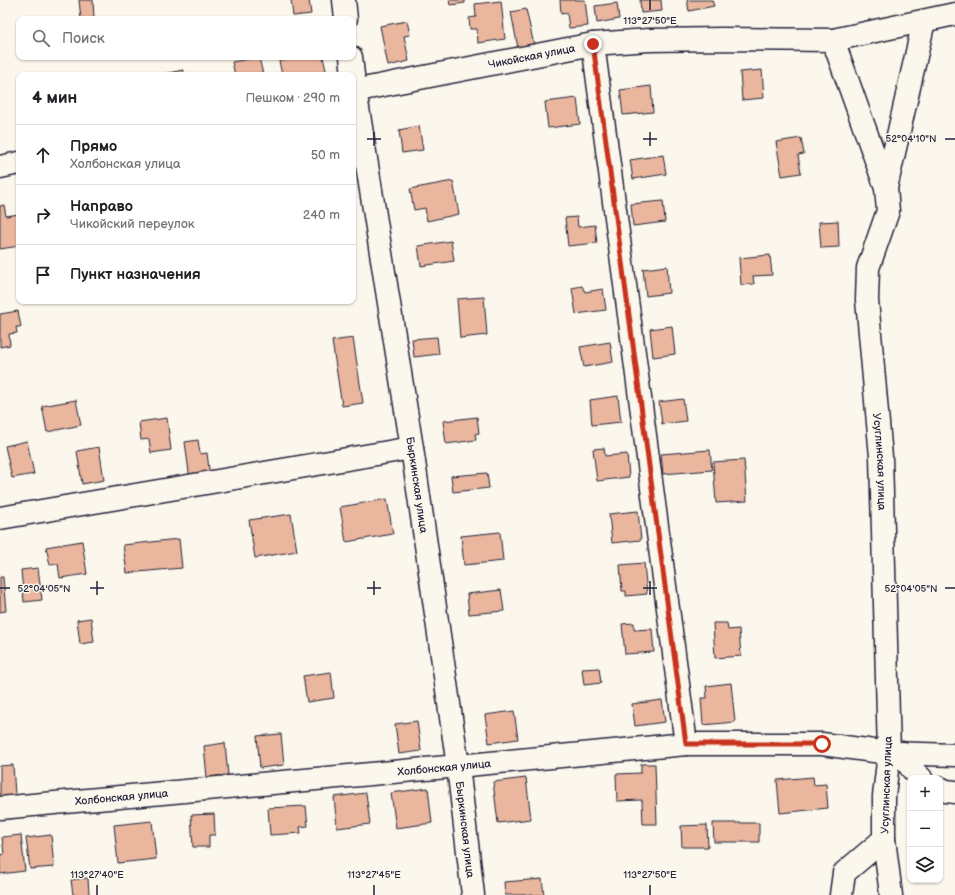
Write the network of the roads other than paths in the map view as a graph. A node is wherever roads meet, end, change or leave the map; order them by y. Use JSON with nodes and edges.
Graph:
{"nodes":[{"id":1,"x":344,"y":0,"type":"edge"},
{"id":2,"x":955,"y":14,"type":"edge"},
{"id":3,"x":346,"y":16,"type":"edge"},
{"id":4,"x":924,"y":21,"type":"junction"},
{"id":5,"x":833,"y":40,"type":"junction"},
{"id":6,"x":593,"y":44,"type":"junction"},
{"id":7,"x":351,"y":60,"type":"edge"},
{"id":8,"x":352,"y":72,"type":"edge"},
{"id":9,"x":356,"y":83,"type":"edge"},
{"id":10,"x":356,"y":102,"type":"edge"},
{"id":11,"x":16,"y":164,"type":"edge"},
{"id":12,"x":0,"y":167,"type":"edge"},
{"id":13,"x":886,"y":188,"type":"junction"},
{"id":14,"x":412,"y":448,"type":"junction"},
{"id":15,"x":0,"y":518,"type":"edge"},
{"id":16,"x":686,"y":744,"type":"junction"},
{"id":17,"x":895,"y":754,"type":"junction"},
{"id":18,"x":955,"y":755,"type":"edge"},
{"id":19,"x":458,"y":766,"type":"junction"},
{"id":20,"x":916,"y":775,"type":"edge"},
{"id":21,"x":943,"y":790,"type":"edge"},
{"id":22,"x":955,"y":792,"type":"edge"},
{"id":23,"x":0,"y":808,"type":"edge"},
{"id":24,"x":884,"y":839,"type":"junction"},
{"id":25,"x":473,"y":895,"type":"edge"},
{"id":26,"x":841,"y":895,"type":"edge"},
{"id":27,"x":891,"y":895,"type":"edge"}],
"edges":[{"from":1,"to":3,"type":"street"},
{"from":2,"to":4,"type":"street","name":"Чикойская улица"},
{"from":4,"to":5,"type":"street","name":"Чикойская улица"},
{"from":4,"to":13,"type":"street"},
{"from":5,"to":6,"type":"street","name":"Чикойская улица"},
{"from":5,"to":13,"type":"street","name":"Усуглинская улица"},
{"from":6,"to":9,"type":"street","name":"Чикойская улица"},
{"from":6,"to":16,"type":"street"},
{"from":7,"to":8,"type":"street","name":"Быркинская улица"},
{"from":10,"to":14,"type":"street","name":"Быркинская улица"},
{"from":11,"to":12,"type":"street"},
{"from":13,"to":17,"type":"street","name":"Усуглинская улица"},
{"from":14,"to":15,"type":"street"},
{"from":14,"to":19,"type":"street","name":"Быркинская улица"},
{"from":16,"to":17,"type":"street","name":"Холбонская улица"},
{"from":16,"to":19,"type":"street","name":"Холбонская улица"},
{"from":17,"to":18,"type":"street","name":"Холбонская улица"},
{"from":17,"to":20,"type":"street"},
{"from":17,"to":24,"type":"street","name":"Усуглинская улица"},
{"from":19,"to":23,"type":"street","name":"Холбонская улица"},
{"from":19,"to":25,"type":"street","name":"Быркинская улица"},
{"from":21,"to":22,"type":"street"},
{"from":24,"to":26,"type":"street"},
{"from":24,"to":27,"type":"street","name":"Усуглинская улица"}]}
